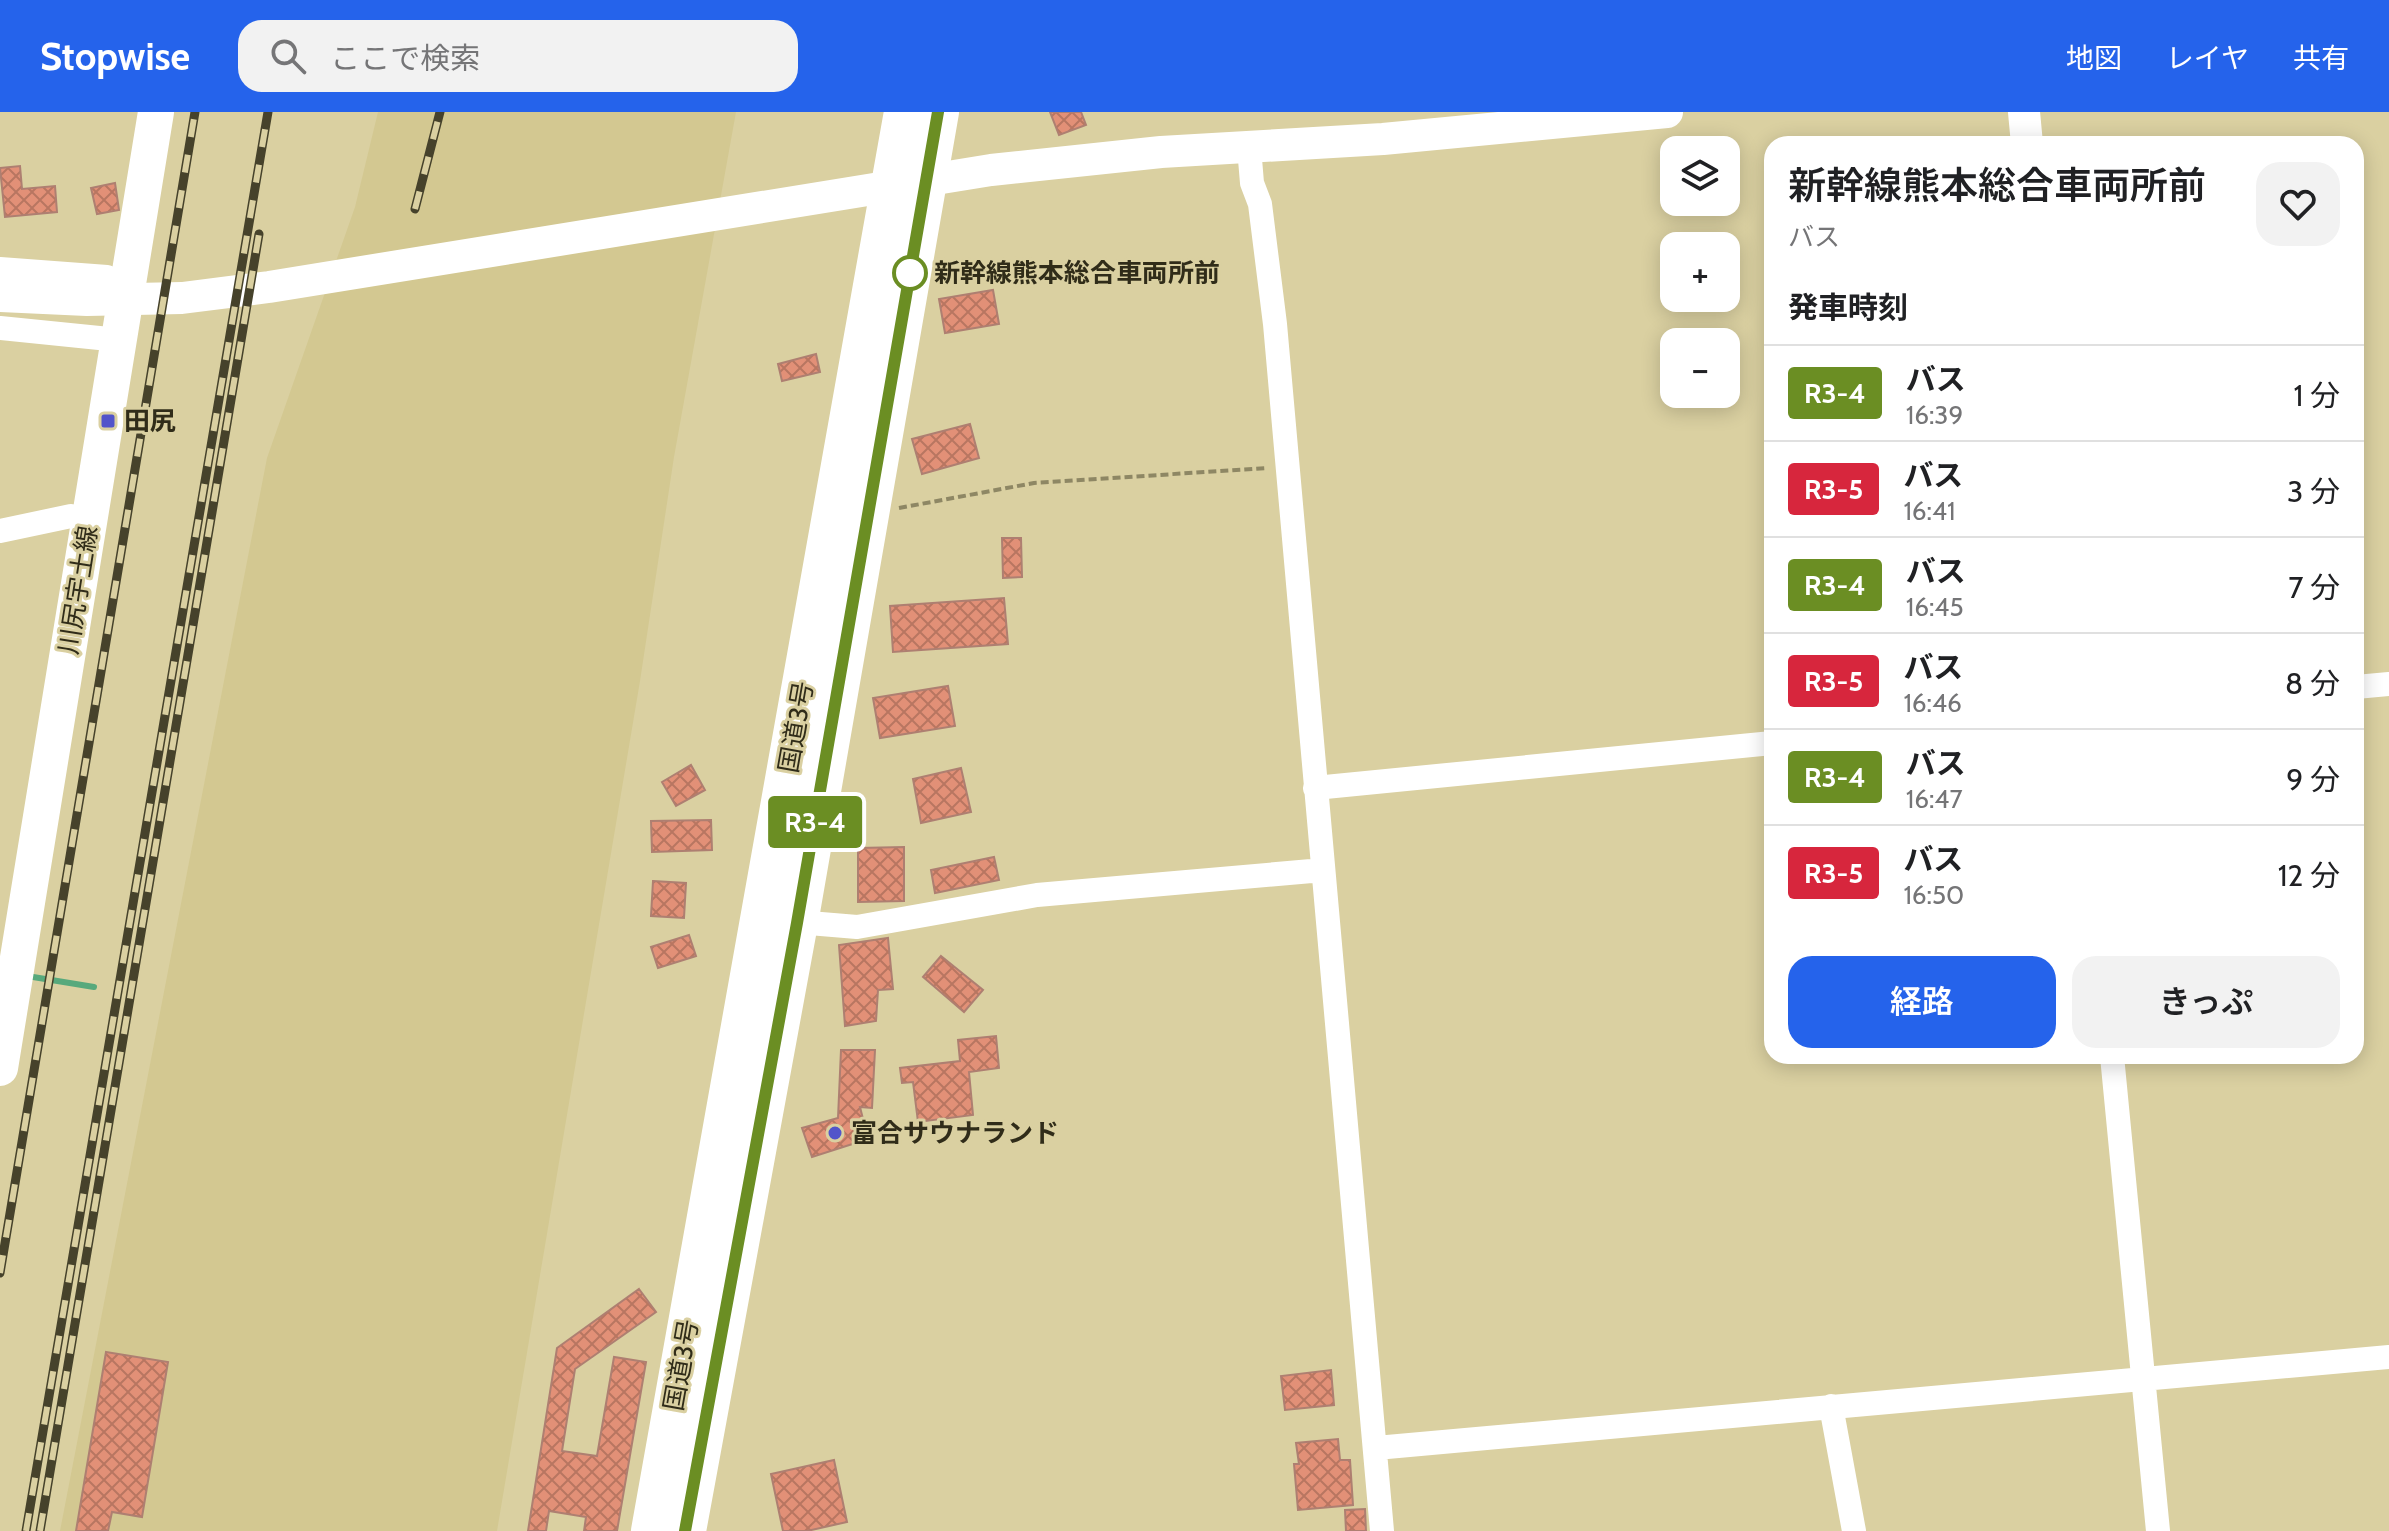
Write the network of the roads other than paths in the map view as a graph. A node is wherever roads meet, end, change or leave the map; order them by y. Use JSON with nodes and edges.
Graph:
{"nodes":[{"id":1,"x":156,"y":112,"type":"edge"},
{"id":2,"x":905,"y":112,"type":"edge"},
{"id":3,"x":938,"y":112,"type":"edge"},
{"id":4,"x":1667,"y":112,"type":"edge"},
{"id":5,"x":2024,"y":112,"type":"edge"},
{"id":6,"x":2026,"y":136,"type":"edge"},
{"id":7,"x":1249,"y":147,"type":"junction"},
{"id":8,"x":0,"y":269,"type":"edge"},
{"id":9,"x":107,"y":277,"type":"dead end"},
{"id":10,"x":0,"y":296,"type":"edge"},
{"id":11,"x":0,"y":328,"type":"edge"},
{"id":12,"x":119,"y":340,"type":"junction"},
{"id":13,"x":89,"y":519,"type":"junction"},
{"id":14,"x":0,"y":531,"type":"edge"},
{"id":15,"x":2389,"y":684,"type":"edge"},
{"id":16,"x":2364,"y":686,"type":"edge"},
{"id":17,"x":1764,"y":744,"type":"edge"},
{"id":18,"x":1315,"y":788,"type":"junction"},
{"id":19,"x":1323,"y":870,"type":"junction"},
{"id":20,"x":780,"y":920,"type":"junction"},
{"id":21,"x":2113,"y":1064,"type":"edge"},
{"id":22,"x":0,"y":1068,"type":"edge"},
{"id":23,"x":2389,"y":1357,"type":"edge"},
{"id":24,"x":2143,"y":1379,"type":"junction"},
{"id":25,"x":1831,"y":1406,"type":"junction"},
{"id":26,"x":1376,"y":1448,"type":"junction"},
{"id":27,"x":652,"y":1531,"type":"edge"},
{"id":28,"x":685,"y":1531,"type":"edge"},
{"id":29,"x":1382,"y":1531,"type":"edge"},
{"id":30,"x":1854,"y":1531,"type":"edge"},
{"id":31,"x":2158,"y":1531,"type":"edge"}],
"edges":[{"from":1,"to":12,"type":"main road","name":"川尻宇土線"},
{"from":2,"to":20,"type":"highway","name":"国道3号"},
{"from":3,"to":20,"type":"highway","name":"国道3号"},
{"from":4,"to":7,"type":"street"},
{"from":5,"to":6,"type":"street"},
{"from":7,"to":10,"type":"street"},
{"from":7,"to":18,"type":"street"},
{"from":8,"to":9,"type":"street"},
{"from":11,"to":12,"type":"street"},
{"from":12,"to":13,"type":"main road","name":"川尻宇土線"},
{"from":13,"to":14,"type":"street"},
{"from":13,"to":22,"type":"main road","name":"川尻宇土線"},
{"from":15,"to":16,"type":"street"},
{"from":17,"to":18,"type":"street"},
{"from":18,"to":19,"type":"street"},
{"from":19,"to":20,"type":"street"},
{"from":19,"to":26,"type":"street"},
{"from":20,"to":27,"type":"highway","name":"国道3号"},
{"from":20,"to":28,"type":"highway","name":"国道3号"},
{"from":21,"to":24,"type":"street"},
{"from":23,"to":24,"type":"street"},
{"from":24,"to":25,"type":"street"},
{"from":24,"to":31,"type":"street"},
{"from":25,"to":26,"type":"street"},
{"from":25,"to":30,"type":"street"},
{"from":26,"to":29,"type":"street"}]}
